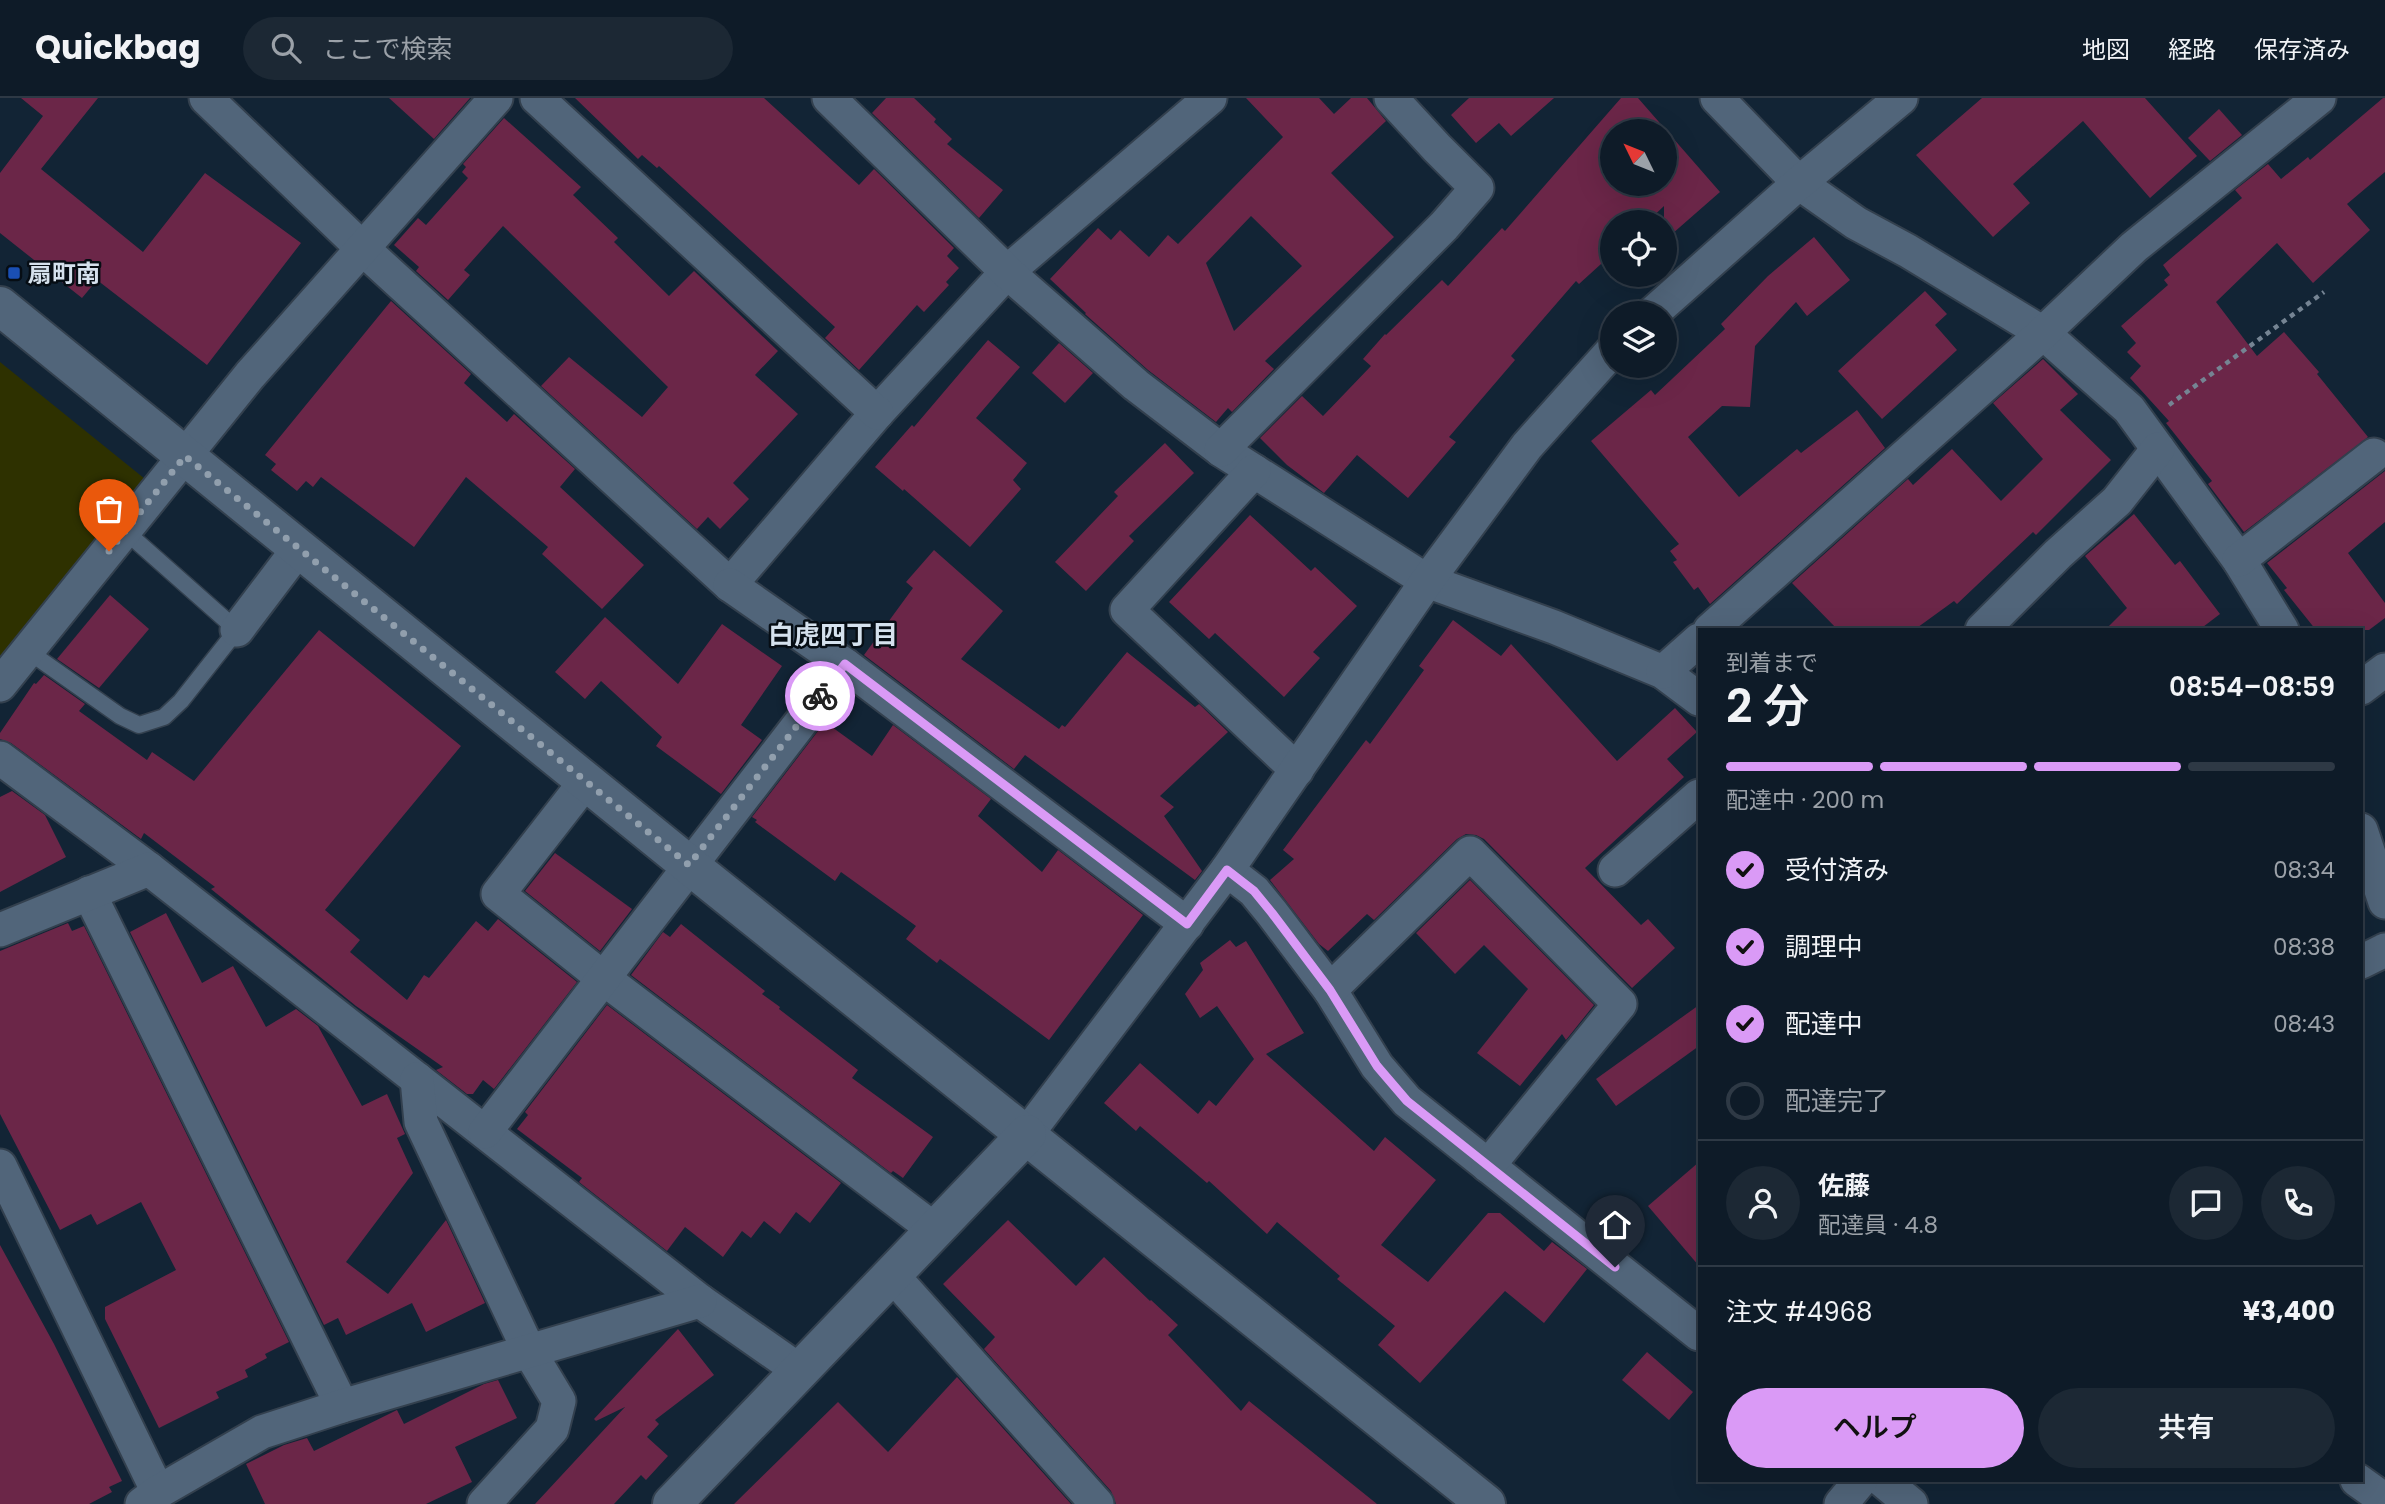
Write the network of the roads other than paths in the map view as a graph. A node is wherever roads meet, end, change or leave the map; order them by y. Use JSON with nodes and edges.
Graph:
{"nodes":[{"id":1,"x":206,"y":98,"type":"edge"},
{"id":2,"x":496,"y":98,"type":"edge"},
{"id":3,"x":537,"y":98,"type":"edge"},
{"id":4,"x":828,"y":98,"type":"edge"},
{"id":5,"x":1210,"y":98,"type":"edge"},
{"id":6,"x":1391,"y":98,"type":"edge"},
{"id":7,"x":1717,"y":98,"type":"edge"},
{"id":8,"x":1900,"y":98,"type":"edge"},
{"id":9,"x":2319,"y":98,"type":"edge"},
{"id":10,"x":1799,"y":183,"type":"junction"},
{"id":11,"x":362,"y":248,"type":"junction"},
{"id":12,"x":1007,"y":272,"type":"junction"},
{"id":13,"x":1666,"y":301,"type":"edge"},
{"id":14,"x":0,"y":306,"type":"edge"},
{"id":15,"x":2043,"y":334,"type":"junction"},
{"id":16,"x":1600,"y":364,"type":"edge"},
{"id":17,"x":877,"y":413,"type":"junction"},
{"id":18,"x":2149,"y":438,"type":"junction"},
{"id":19,"x":1220,"y":450,"type":"junction"},
{"id":20,"x":2374,"y":455,"type":"dead end"},
{"id":21,"x":185,"y":456,"type":"junction"},
{"id":22,"x":1254,"y":471,"type":"junction"},
{"id":23,"x":125,"y":531,"type":"junction"},
{"id":24,"x":299,"y":548,"type":"junction"},
{"id":25,"x":2239,"y":560,"type":"junction"},
{"id":26,"x":1427,"y":581,"type":"junction"},
{"id":27,"x":730,"y":585,"type":"junction"},
{"id":28,"x":1712,"y":628,"type":"edge"},
{"id":29,"x":1984,"y":628,"type":"edge"},
{"id":30,"x":2281,"y":628,"type":"edge"},
{"id":31,"x":237,"y":630,"type":"junction"},
{"id":32,"x":1698,"y":641,"type":"edge"},
{"id":33,"x":28,"y":651,"type":"junction"},
{"id":34,"x":845,"y":664,"type":"junction"},
{"id":35,"x":2385,"y":670,"type":"edge"},
{"id":36,"x":1663,"y":672,"type":"junction"},
{"id":37,"x":0,"y":685,"type":"edge"},
{"id":38,"x":2363,"y":686,"type":"edge"},
{"id":39,"x":1698,"y":698,"type":"edge"},
{"id":40,"x":0,"y":758,"type":"edge"},
{"id":41,"x":1297,"y":770,"type":"junction"},
{"id":42,"x":586,"y":781,"type":"junction"},
{"id":43,"x":1698,"y":797,"type":"edge"},
{"id":44,"x":2363,"y":836,"type":"edge"},
{"id":45,"x":689,"y":865,"type":"junction"},
{"id":46,"x":149,"y":869,"type":"junction"},
{"id":47,"x":1227,"y":870,"type":"junction"},
{"id":48,"x":1615,"y":870,"type":"dead end"},
{"id":49,"x":89,"y":893,"type":"junction"},
{"id":50,"x":2385,"y":902,"type":"edge"},
{"id":51,"x":1187,"y":924,"type":"junction"},
{"id":52,"x":0,"y":930,"type":"edge"},
{"id":53,"x":2385,"y":950,"type":"edge"},
{"id":54,"x":2363,"y":961,"type":"edge"},
{"id":55,"x":603,"y":978,"type":"junction"},
{"id":56,"x":1330,"y":990,"type":"junction"},
{"id":57,"x":417,"y":1079,"type":"junction"},
{"id":58,"x":485,"y":1132,"type":"junction"},
{"id":59,"x":1027,"y":1134,"type":"junction"},
{"id":60,"x":0,"y":1166,"type":"edge"},
{"id":61,"x":1488,"y":1166,"type":"junction"},
{"id":62,"x":934,"y":1230,"type":"junction"},
{"id":63,"x":892,"y":1275,"type":"junction"},
{"id":64,"x":700,"y":1301,"type":"junction"},
{"id":65,"x":1698,"y":1333,"type":"edge"},
{"id":66,"x":529,"y":1351,"type":"junction"},
{"id":67,"x":800,"y":1371,"type":"junction"},
{"id":68,"x":342,"y":1406,"type":"junction"},
{"id":69,"x":1859,"y":1482,"type":"edge"},
{"id":70,"x":1884,"y":1482,"type":"edge"},
{"id":71,"x":2360,"y":1482,"type":"edge"},
{"id":72,"x":150,"y":1498,"type":"edge"},
{"id":73,"x":2385,"y":1500,"type":"edge"},
{"id":74,"x":484,"y":1504,"type":"edge"},
{"id":75,"x":672,"y":1504,"type":"edge"},
{"id":76,"x":1097,"y":1504,"type":"edge"},
{"id":77,"x":1486,"y":1504,"type":"edge"},
{"id":78,"x":1841,"y":1504,"type":"edge"},
{"id":79,"x":1911,"y":1504,"type":"edge"}],
"edges":[{"from":1,"to":11,"type":"street"},
{"from":2,"to":11,"type":"street"},
{"from":3,"to":17,"type":"street"},
{"from":4,"to":12,"type":"street"},
{"from":5,"to":12,"type":"street"},
{"from":6,"to":19,"type":"street"},
{"from":7,"to":10,"type":"street"},
{"from":8,"to":10,"type":"street"},
{"from":9,"to":15,"type":"street"},
{"from":10,"to":13,"type":"street"},
{"from":10,"to":15,"type":"street"},
{"from":11,"to":21,"type":"street"},
{"from":11,"to":27,"type":"street"},
{"from":12,"to":17,"type":"street"},
{"from":12,"to":19,"type":"street"},
{"from":14,"to":21,"type":"street"},
{"from":15,"to":18,"type":"street"},
{"from":15,"to":28,"type":"street"},
{"from":16,"to":26,"type":"street"},
{"from":17,"to":27,"type":"street"},
{"from":18,"to":25,"type":"street"},
{"from":18,"to":29,"type":"street"},
{"from":19,"to":22,"type":"street"},
{"from":20,"to":25,"type":"street"},
{"from":21,"to":23,"type":"street"},
{"from":21,"to":24,"type":"street"},
{"from":22,"to":26,"type":"street"},
{"from":22,"to":41,"type":"street"},
{"from":23,"to":31,"type":"lane"},
{"from":23,"to":33,"type":"street"},
{"from":24,"to":31,"type":"street"},
{"from":24,"to":42,"type":"street"},
{"from":25,"to":30,"type":"street"},
{"from":26,"to":36,"type":"street"},
{"from":26,"to":41,"type":"street"},
{"from":27,"to":34,"type":"street"},
{"from":31,"to":33,"type":"lane"},
{"from":32,"to":36,"type":"street"},
{"from":33,"to":37,"type":"street"},
{"from":34,"to":45,"type":"street"},
{"from":34,"to":51,"type":"street"},
{"from":35,"to":38,"type":"street"},
{"from":36,"to":39,"type":"street"},
{"from":40,"to":46,"type":"street"},
{"from":41,"to":47,"type":"street"},
{"from":42,"to":45,"type":"street"},
{"from":42,"to":55,"type":"street"},
{"from":43,"to":48,"type":"street"},
{"from":44,"to":50,"type":"street"},
{"from":45,"to":55,"type":"street"},
{"from":45,"to":59,"type":"street"},
{"from":46,"to":49,"type":"street"},
{"from":46,"to":57,"type":"street"},
{"from":47,"to":51,"type":"street"},
{"from":47,"to":56,"type":"street"},
{"from":49,"to":52,"type":"street"},
{"from":49,"to":68,"type":"street"},
{"from":51,"to":59,"type":"street"},
{"from":53,"to":54,"type":"street"},
{"from":55,"to":58,"type":"street"},
{"from":55,"to":62,"type":"street"},
{"from":56,"to":61,"type":"street"},
{"from":56,"to":61,"type":"street"},
{"from":57,"to":58,"type":"street"},
{"from":57,"to":66,"type":"street"},
{"from":58,"to":64,"type":"street"},
{"from":59,"to":62,"type":"street"},
{"from":59,"to":77,"type":"street"},
{"from":60,"to":72,"type":"street"},
{"from":61,"to":65,"type":"street"},
{"from":62,"to":63,"type":"street"},
{"from":63,"to":67,"type":"street"},
{"from":63,"to":76,"type":"street"},
{"from":64,"to":66,"type":"street"},
{"from":64,"to":67,"type":"street"},
{"from":66,"to":68,"type":"street"},
{"from":66,"to":74,"type":"street"},
{"from":67,"to":75,"type":"street"},
{"from":68,"to":72,"type":"street"},
{"from":69,"to":78,"type":"street"},
{"from":70,"to":79,"type":"street"},
{"from":71,"to":73,"type":"street"}]}
